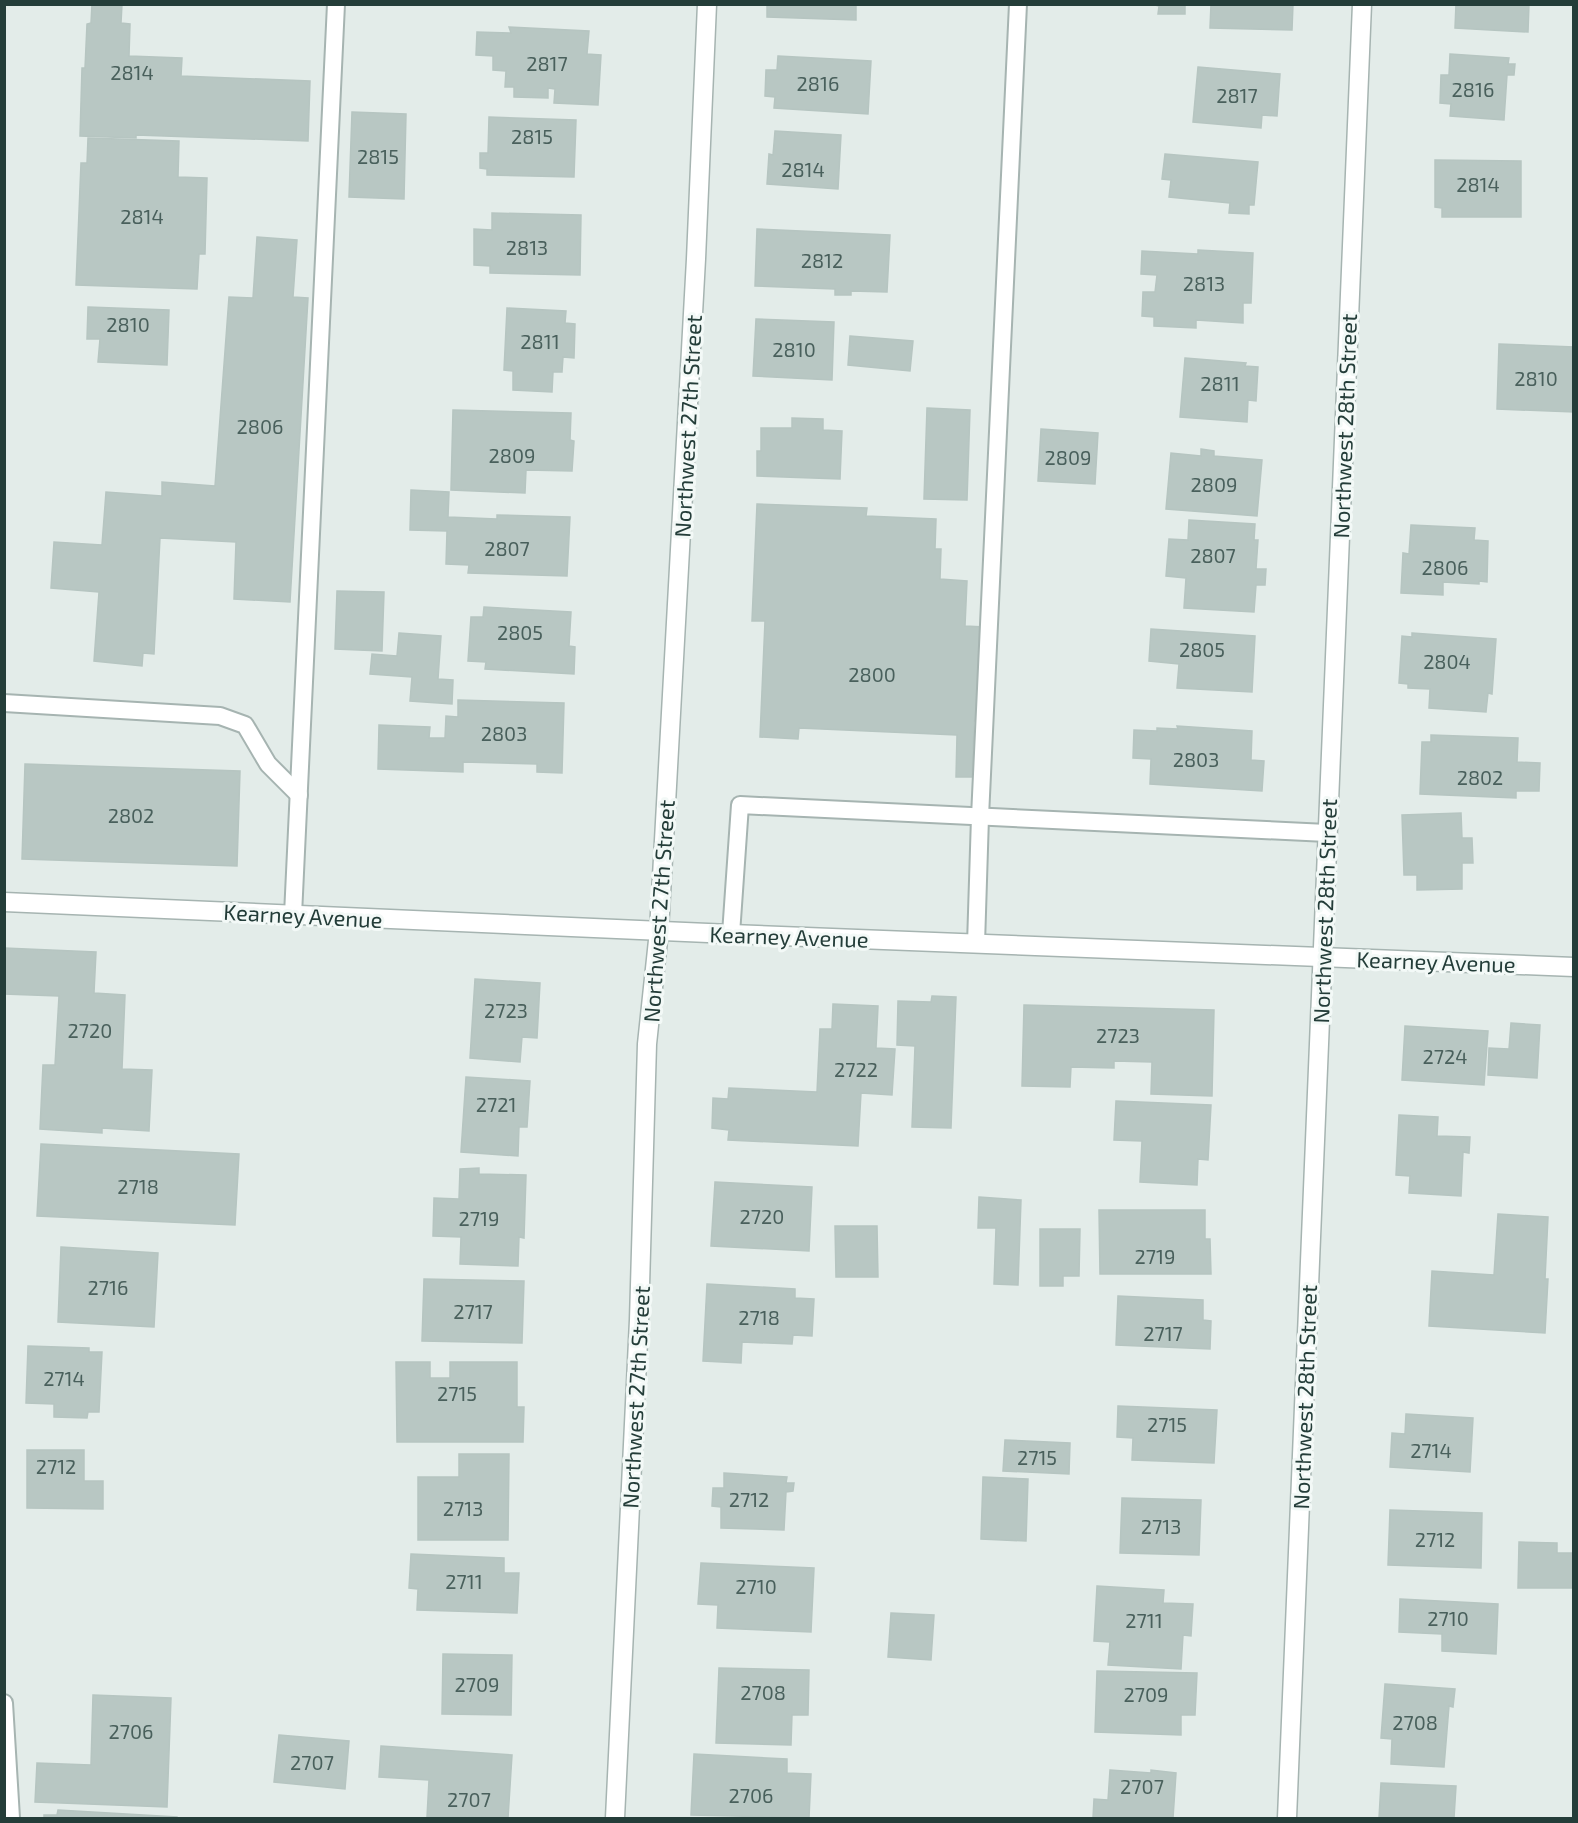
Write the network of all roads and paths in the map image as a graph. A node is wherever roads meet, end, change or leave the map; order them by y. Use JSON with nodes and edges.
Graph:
{"nodes":[{"id":1,"x":336,"y":4,"type":"edge"},
{"id":2,"x":707,"y":4,"type":"edge"},
{"id":3,"x":1018,"y":4,"type":"edge"},
{"id":4,"x":1362,"y":4,"type":"edge"},
{"id":5,"x":4,"y":703,"type":"edge"},
{"id":6,"x":299,"y":795,"type":"junction"},
{"id":7,"x":980,"y":817,"type":"junction"},
{"id":8,"x":1327,"y":833,"type":"junction"},
{"id":9,"x":4,"y":902,"type":"edge"},
{"id":10,"x":293,"y":915,"type":"junction"},
{"id":11,"x":659,"y":931,"type":"junction"},
{"id":12,"x":731,"y":934,"type":"junction"},
{"id":13,"x":976,"y":944,"type":"junction"},
{"id":14,"x":1322,"y":956,"type":"junction"},
{"id":15,"x":1574,"y":967,"type":"edge"},
{"id":16,"x":4,"y":1703,"type":"edge"},
{"id":17,"x":11,"y":1818,"type":"edge"},
{"id":18,"x":615,"y":1818,"type":"edge"},
{"id":19,"x":1287,"y":1818,"type":"edge"}],
"edges":[{"from":1,"to":6,"type":"lane"},
{"from":2,"to":11,"type":"street","name":"Northwest 27th Street"},
{"from":3,"to":7,"type":"lane"},
{"from":4,"to":8,"type":"street","name":"Northwest 28th Street"},
{"from":5,"to":6,"type":"lane"},
{"from":6,"to":10,"type":"lane"},
{"from":7,"to":8,"type":"lane"},
{"from":7,"to":12,"type":"lane"},
{"from":7,"to":13,"type":"lane"},
{"from":8,"to":14,"type":"street","name":"Northwest 28th Street"},
{"from":9,"to":10,"type":"street","name":"Kearney Avenue"},
{"from":10,"to":11,"type":"street","name":"Kearney Avenue"},
{"from":11,"to":12,"type":"street","name":"Kearney Avenue"},
{"from":11,"to":18,"type":"street","name":"Northwest 27th Street"},
{"from":12,"to":13,"type":"street","name":"Kearney Avenue"},
{"from":13,"to":14,"type":"street","name":"Kearney Avenue"},
{"from":14,"to":15,"type":"street","name":"Kearney Avenue"},
{"from":14,"to":19,"type":"street","name":"Northwest 28th Street"},
{"from":16,"to":17,"type":"lane"}]}
